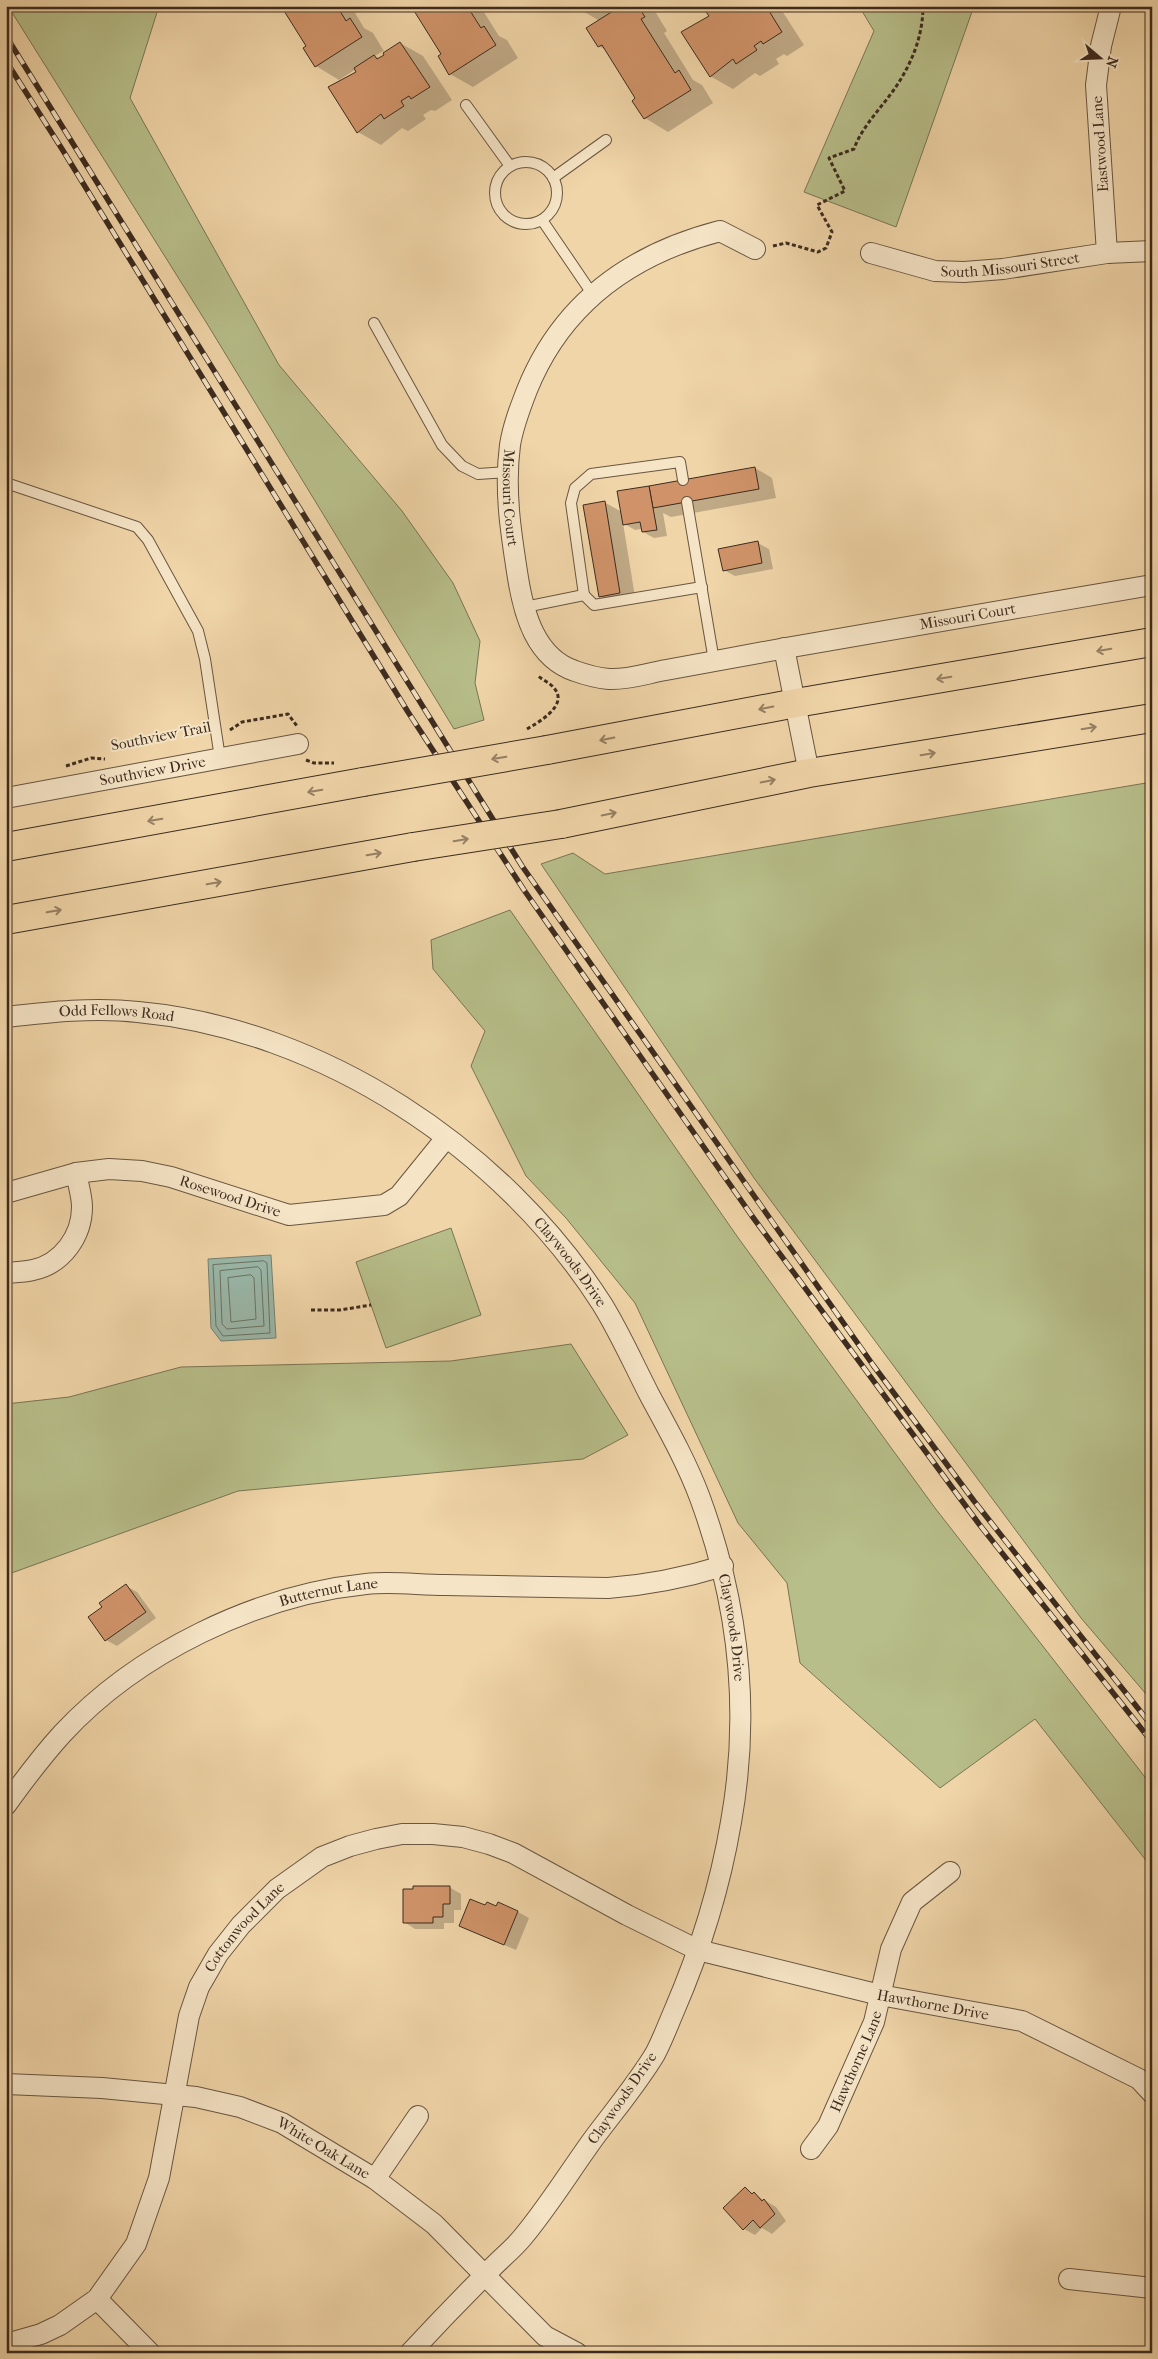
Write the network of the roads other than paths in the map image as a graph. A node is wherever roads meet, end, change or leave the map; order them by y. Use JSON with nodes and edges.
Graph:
{"nodes":[{"id":1,"x":1111,"y":6,"type":"edge"},
{"id":2,"x":466,"y":105,"type":"dead end"},
{"id":3,"x":606,"y":140,"type":"dead end"},
{"id":4,"x":510,"y":166,"type":"junction"},
{"id":5,"x":553,"y":178,"type":"junction"},
{"id":6,"x":542,"y":220,"type":"junction"},
{"id":7,"x":755,"y":249,"type":"road end"},
{"id":8,"x":1152,"y":251,"type":"edge"},
{"id":9,"x":871,"y":253,"type":"dead end"},
{"id":10,"x":1107,"y":253,"type":"junction"},
{"id":11,"x":592,"y":295,"type":"junction"},
{"id":12,"x":374,"y":323,"type":"dead end"},
{"id":13,"x":508,"y":472,"type":"junction"},
{"id":14,"x":683,"y":480,"type":"dead end"},
{"id":15,"x":6,"y":483,"type":"edge"},
{"id":16,"x":687,"y":502,"type":"dead end"},
{"id":17,"x":1152,"y":585,"type":"edge"},
{"id":18,"x":702,"y":587,"type":"junction"},
{"id":19,"x":584,"y":595,"type":"junction"},
{"id":20,"x":525,"y":607,"type":"junction"},
{"id":21,"x":1152,"y":642,"type":"edge"},
{"id":22,"x":784,"y":648,"type":"junction"},
{"id":23,"x":714,"y":661,"type":"junction"},
{"id":24,"x":796,"y":703,"type":"junction"},
{"id":25,"x":1152,"y":718,"type":"edge"},
{"id":26,"x":298,"y":744,"type":"dead end"},
{"id":27,"x":220,"y":758,"type":"junction"},
{"id":28,"x":809,"y":773,"type":"junction"},
{"id":29,"x":6,"y":798,"type":"edge"},
{"id":30,"x":6,"y":847,"type":"edge"},
{"id":31,"x":6,"y":920,"type":"edge"},
{"id":32,"x":6,"y":1017,"type":"edge"},
{"id":33,"x":227,"y":1028,"type":"joint"},
{"id":34,"x":446,"y":1138,"type":"junction"},
{"id":35,"x":76,"y":1173,"type":"junction"},
{"id":36,"x":6,"y":1193,"type":"edge"},
{"id":37,"x":6,"y":1273,"type":"edge"},
{"id":38,"x":723,"y":1566,"type":"junction"},
{"id":39,"x":6,"y":1806,"type":"edge"},
{"id":40,"x":950,"y":1872,"type":"dead end"},
{"id":41,"x":698,"y":1950,"type":"junction"},
{"id":42,"x":880,"y":1995,"type":"junction"},
{"id":43,"x":6,"y":2084,"type":"edge"},
{"id":44,"x":1152,"y":2093,"type":"edge"},
{"id":45,"x":174,"y":2094,"type":"junction"},
{"id":46,"x":418,"y":2116,"type":"dead end"},
{"id":47,"x":811,"y":2149,"type":"dead end"},
{"id":48,"x":375,"y":2178,"type":"junction"},
{"id":49,"x":484,"y":2276,"type":"junction"},
{"id":50,"x":1070,"y":2279,"type":"dead end"},
{"id":51,"x":1152,"y":2288,"type":"edge"},
{"id":52,"x":97,"y":2299,"type":"junction"},
{"id":53,"x":6,"y":2344,"type":"edge"},
{"id":54,"x":150,"y":2353,"type":"edge"},
{"id":55,"x":410,"y":2353,"type":"edge"},
{"id":56,"x":577,"y":2353,"type":"edge"}],
"edges":[{"from":1,"to":10,"type":"street","name":"Eastwood Lane"},
{"from":2,"to":4,"type":"lane"},
{"from":3,"to":5,"type":"lane"},
{"from":4,"to":5,"type":"lane"},
{"from":4,"to":6,"type":"lane"},
{"from":5,"to":6,"type":"lane"},
{"from":6,"to":11,"type":"lane"},
{"from":7,"to":11,"type":"street","name":"Missouri Court"},
{"from":8,"to":10,"type":"street","name":"South Missouri Street"},
{"from":9,"to":10,"type":"street","name":"South Missouri Street"},
{"from":11,"to":13,"type":"street","name":"Missouri Court"},
{"from":12,"to":13,"type":"lane"},
{"from":13,"to":20,"type":"street","name":"Missouri Court"},
{"from":14,"to":19,"type":"lane"},
{"from":15,"to":27,"type":"lane"},
{"from":16,"to":18,"type":"lane"},
{"from":17,"to":22,"type":"street","name":"Missouri Court"},
{"from":18,"to":19,"type":"lane"},
{"from":18,"to":23,"type":"lane"},
{"from":19,"to":20,"type":"lane"},
{"from":20,"to":23,"type":"street","name":"Missouri Court"},
{"from":21,"to":24,"type":"highway","one_way":true},
{"from":22,"to":23,"type":"street","name":"Missouri Court"},
{"from":22,"to":24,"type":"street"},
{"from":24,"to":28,"type":"street"},
{"from":24,"to":30,"type":"highway","one_way":true,"bridge":true},
{"from":28,"to":25,"type":"highway","one_way":true},
{"from":26,"to":27,"type":"street","name":"Southview Drive"},
{"from":27,"to":29,"type":"street","name":"Southview Drive"},
{"from":31,"to":28,"type":"highway","one_way":true,"bridge":true},
{"from":32,"to":33,"type":"street","name":"Odd Fellows Road"},
{"from":33,"to":34,"type":"street","name":"Claywoods Drive"},
{"from":34,"to":35,"type":"street","name":"Rosewood Drive"},
{"from":34,"to":38,"type":"street","name":"Claywoods Drive"},
{"from":35,"to":36,"type":"street","name":"Rosewood Drive"},
{"from":35,"to":37,"type":"street"},
{"from":38,"to":39,"type":"street","name":"Butternut Lane"},
{"from":38,"to":41,"type":"street","name":"Claywoods Drive"},
{"from":40,"to":42,"type":"street","name":"Hawthorne Lane"},
{"from":41,"to":42,"type":"street","name":"Hawthorne Drive"},
{"from":41,"to":45,"type":"street","name":"Cottonwood Lane"},
{"from":41,"to":49,"type":"street","name":"Claywoods Drive"},
{"from":42,"to":44,"type":"street","name":"Hawthorne Drive"},
{"from":42,"to":47,"type":"street","name":"Hawthorne Lane"},
{"from":43,"to":45,"type":"street","name":"White Oak Lane"},
{"from":45,"to":48,"type":"street","name":"White Oak Lane"},
{"from":45,"to":52,"type":"street","name":"Cottonwood Lane"},
{"from":46,"to":48,"type":"street"},
{"from":48,"to":49,"type":"street","name":"White Oak Lane"},
{"from":49,"to":55,"type":"street","name":"Claywoods Drive"},
{"from":49,"to":56,"type":"street","name":"White Oak Lane"},
{"from":50,"to":51,"type":"street"},
{"from":52,"to":53,"type":"street","name":"Cottonwood Lane"},
{"from":52,"to":54,"type":"street"}]}
